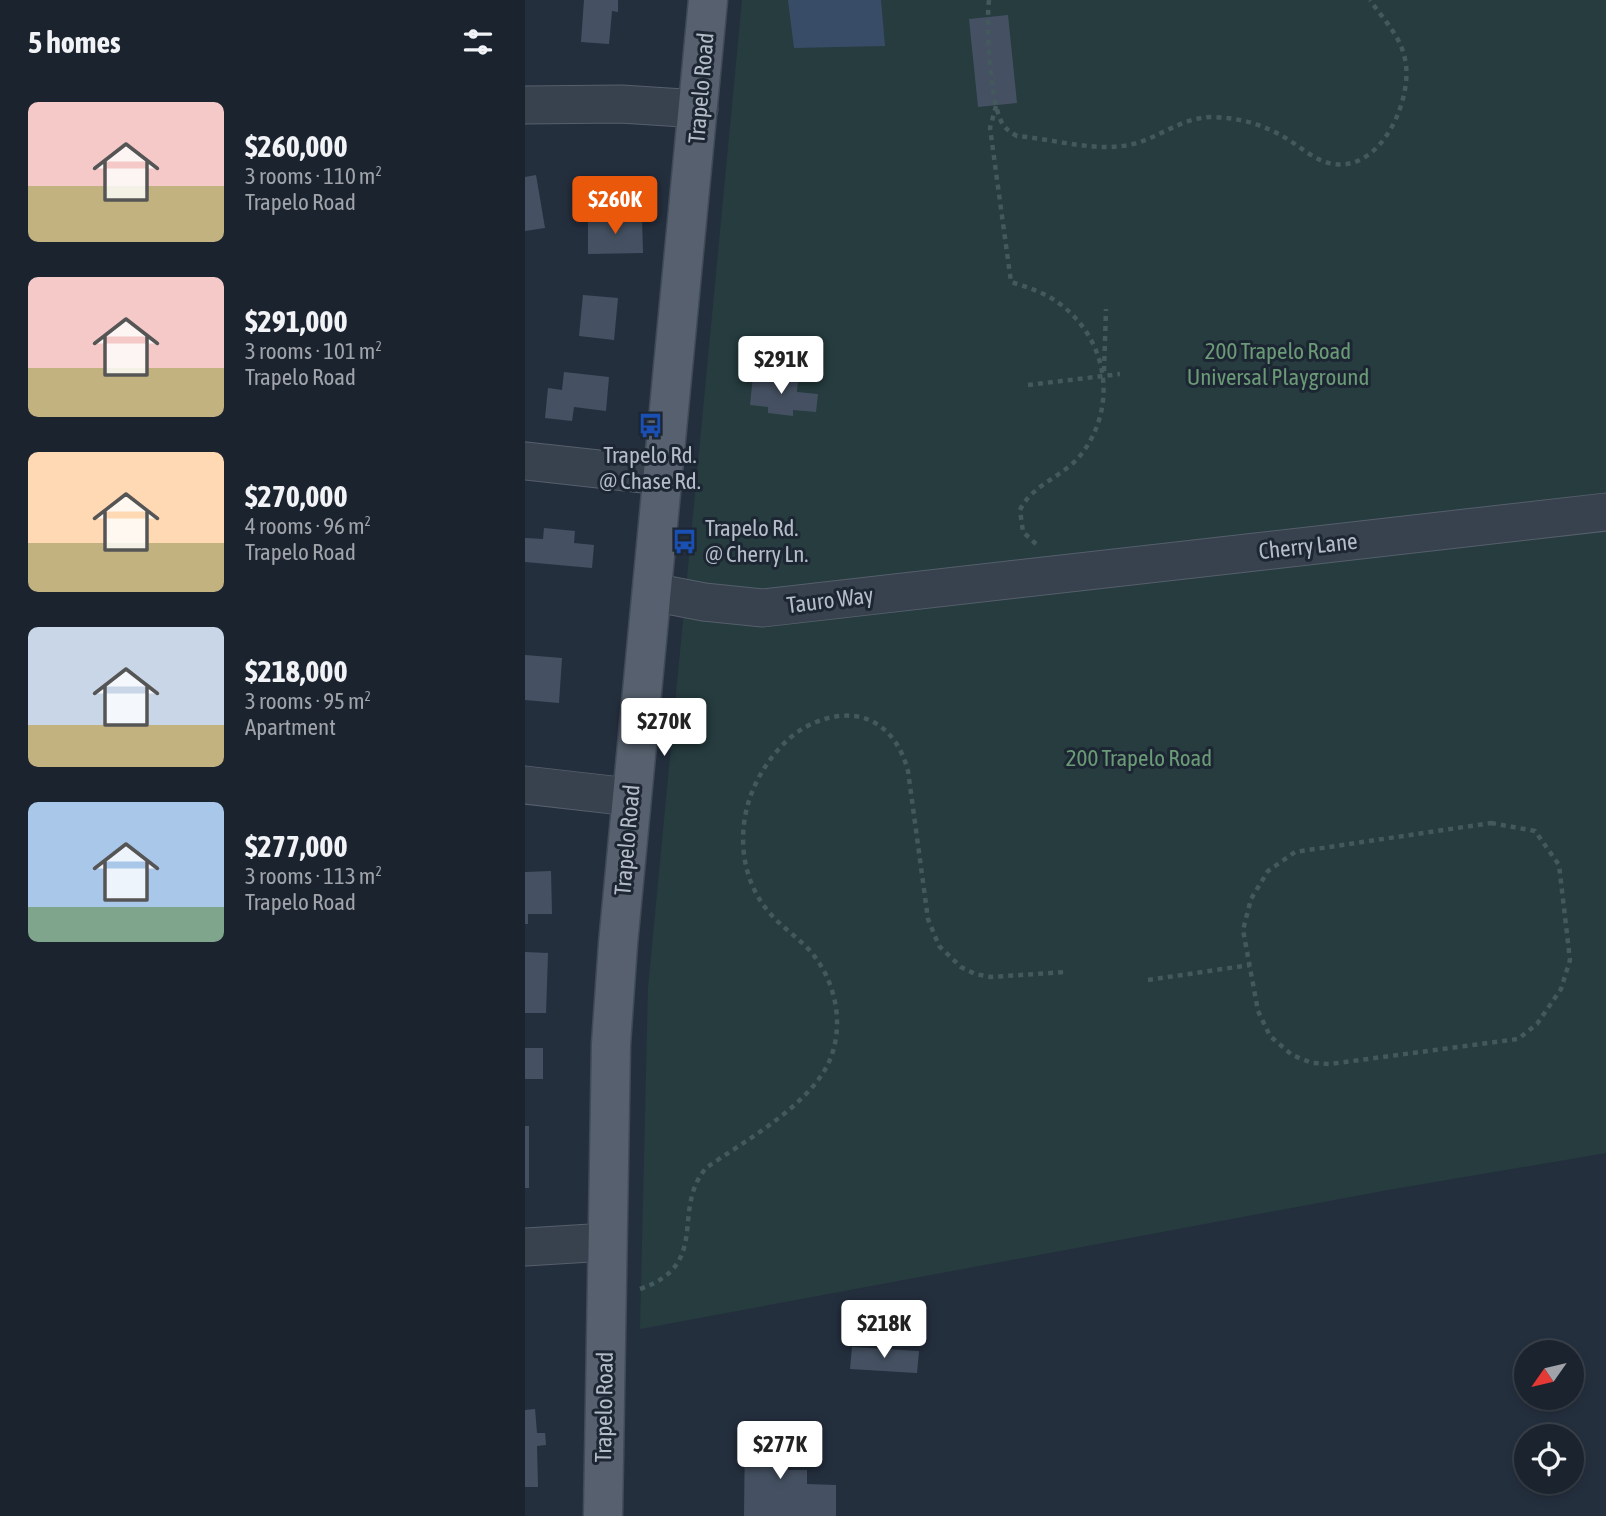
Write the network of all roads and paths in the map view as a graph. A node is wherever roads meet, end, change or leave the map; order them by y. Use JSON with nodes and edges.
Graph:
{"nodes":[{"id":1,"x":708,"y":0,"type":"edge"},
{"id":2,"x":989,"y":0,"type":"edge"},
{"id":3,"x":1370,"y":0,"type":"edge"},
{"id":4,"x":525,"y":105,"type":"edge"},
{"id":5,"x":996,"y":106,"type":"junction"},
{"id":6,"x":699,"y":109,"type":"junction"},
{"id":7,"x":1107,"y":309,"type":"dead end"},
{"id":8,"x":1120,"y":374,"type":"dead end"},
{"id":9,"x":1104,"y":376,"type":"junction"},
{"id":10,"x":1028,"y":385,"type":"dead end"},
{"id":11,"x":525,"y":461,"type":"edge"},
{"id":12,"x":663,"y":476,"type":"junction"},
{"id":13,"x":1606,"y":512,"type":"edge"},
{"id":14,"x":1041,"y":546,"type":"dead end"},
{"id":15,"x":1009,"y":579,"type":"joint"},
{"id":16,"x":652,"y":592,"type":"junction"},
{"id":17,"x":525,"y":785,"type":"edge"},
{"id":18,"x":630,"y":797,"type":"junction"},
{"id":19,"x":1249,"y":965,"type":"junction"},
{"id":20,"x":1065,"y":972,"type":"dead end"},
{"id":21,"x":1148,"y":979,"type":"dead end"},
{"id":22,"x":607,"y":1242,"type":"junction"},
{"id":23,"x":525,"y":1247,"type":"edge"},
{"id":24,"x":636,"y":1290,"type":"dead end"},
{"id":25,"x":603,"y":1516,"type":"edge"}],
"edges":[{"from":1,"to":6,"type":"main road","name":"Trapelo Road"},
{"from":2,"to":5,"type":"path"},
{"from":3,"to":5,"type":"path"},
{"from":4,"to":6,"type":"street"},
{"from":5,"to":9,"type":"path"},
{"from":6,"to":12,"type":"main road","name":"Trapelo Road"},
{"from":7,"to":9,"type":"path"},
{"from":8,"to":9,"type":"path"},
{"from":9,"to":10,"type":"path"},
{"from":9,"to":14,"type":"path"},
{"from":11,"to":12,"type":"street"},
{"from":12,"to":16,"type":"main road","name":"Trapelo Road"},
{"from":13,"to":15,"type":"street","name":"Cherry Lane"},
{"from":15,"to":16,"type":"street","name":"Tauro Way"},
{"from":16,"to":18,"type":"main road","name":"Trapelo Road"},
{"from":17,"to":18,"type":"street"},
{"from":18,"to":22,"type":"main road","name":"Trapelo Road"},
{"from":19,"to":19,"type":"path"},
{"from":19,"to":21,"type":"path"},
{"from":20,"to":24,"type":"path"},
{"from":22,"to":23,"type":"street"},
{"from":22,"to":25,"type":"main road","name":"Trapelo Road"}]}
